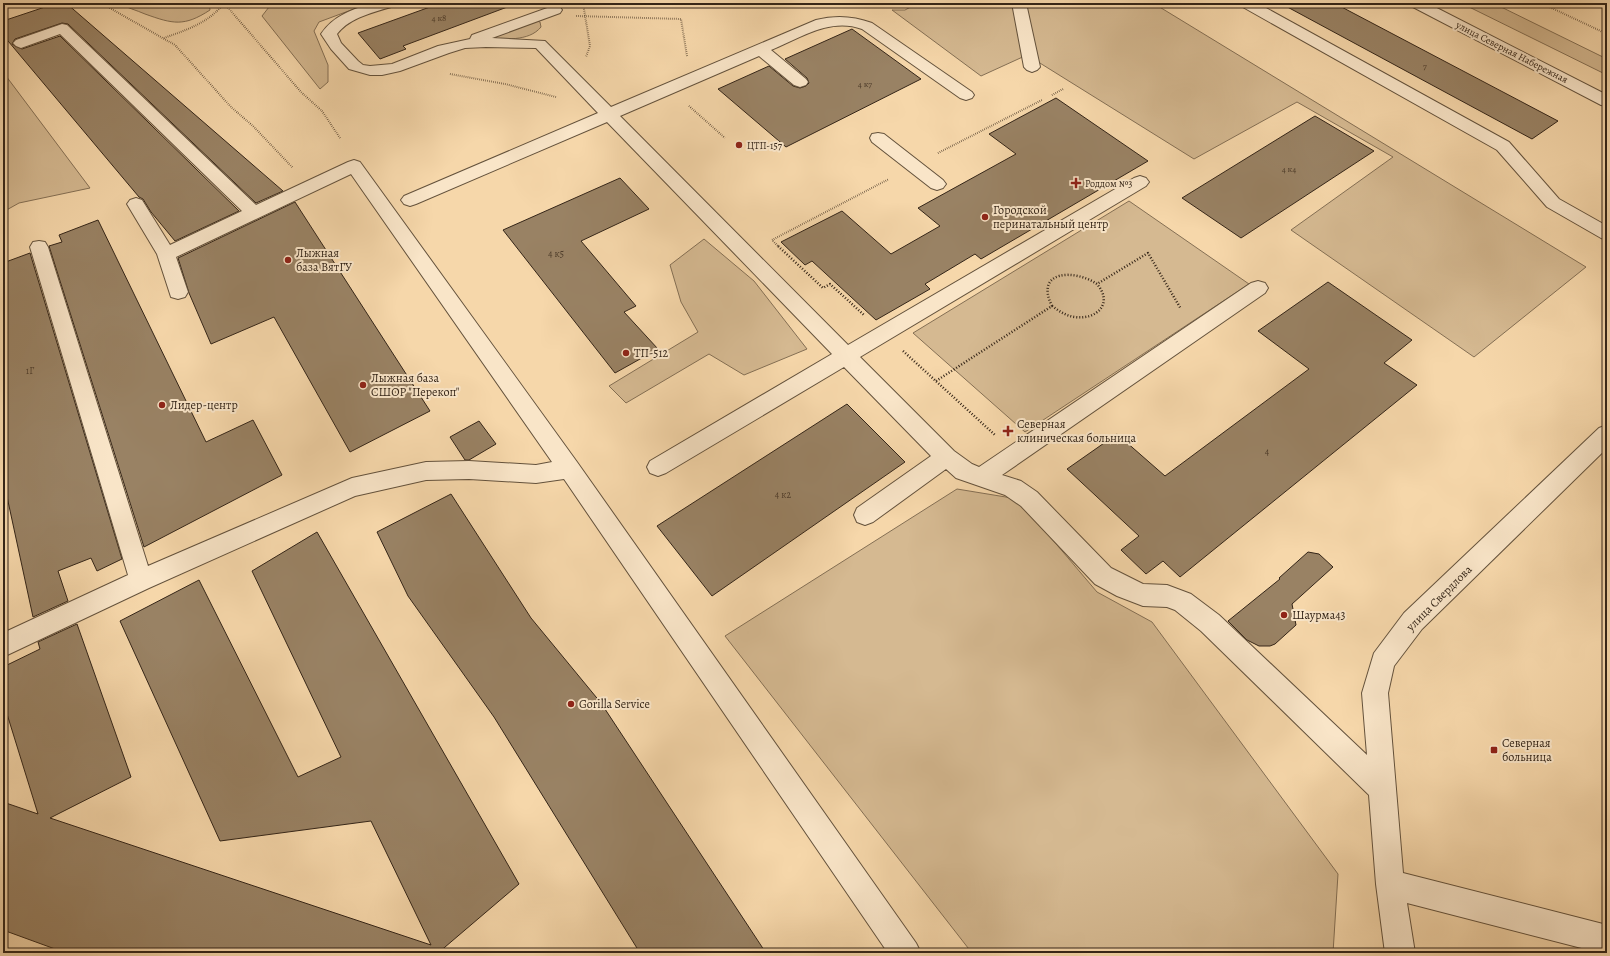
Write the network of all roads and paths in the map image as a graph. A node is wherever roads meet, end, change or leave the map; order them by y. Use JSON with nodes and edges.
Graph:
{"nodes":[{"id":1,"x":101,"y":3,"type":"edge"},
{"id":2,"x":224,"y":3,"type":"edge"},
{"id":3,"x":227,"y":3,"type":"edge"},
{"id":4,"x":388,"y":3,"type":"edge"},
{"id":5,"x":583,"y":3,"type":"edge"},
{"id":6,"x":1019,"y":3,"type":"edge"},
{"id":7,"x":1246,"y":3,"type":"edge"},
{"id":8,"x":1416,"y":3,"type":"edge"},
{"id":9,"x":1541,"y":3,"type":"edge"},
{"id":10,"x":558,"y":10,"type":"junction"},
{"id":11,"x":586,"y":16,"type":"junction"},
{"id":12,"x":1607,"y":34,"type":"edge"},
{"id":13,"x":164,"y":38,"type":"junction"},
{"id":14,"x":21,"y":43,"type":"dead end"},
{"id":15,"x":540,"y":44,"type":"junction"},
{"id":16,"x":454,"y":46,"type":"junction"},
{"id":17,"x":760,"y":49,"type":"junction"},
{"id":18,"x":404,"y":64,"type":"junction"},
{"id":19,"x":1032,"y":67,"type":"dead end"},
{"id":20,"x":573,"y":78,"type":"junction"},
{"id":21,"x":690,"y":79,"type":"junction"},
{"id":22,"x":800,"y":82,"type":"dead end"},
{"id":23,"x":670,"y":88,"type":"junction"},
{"id":24,"x":1063,"y":89,"type":"dead end"},
{"id":25,"x":966,"y":95,"type":"dead end"},
{"id":26,"x":1052,"y":95,"type":"dead end"},
{"id":27,"x":1042,"y":100,"type":"dead end"},
{"id":28,"x":1607,"y":101,"type":"edge"},
{"id":29,"x":604,"y":110,"type":"junction"},
{"id":30,"x":340,"y":138,"type":"dead end"},
{"id":31,"x":725,"y":138,"type":"dead end"},
{"id":32,"x":878,"y":138,"type":"dead end"},
{"id":33,"x":914,"y":166,"type":"junction"},
{"id":34,"x":1140,"y":182,"type":"dead end"},
{"id":35,"x":937,"y":184,"type":"dead end"},
{"id":36,"x":311,"y":186,"type":"junction"},
{"id":37,"x":410,"y":200,"type":"dead end"},
{"id":38,"x":136,"y":204,"type":"dead end"},
{"id":39,"x":254,"y":213,"type":"junction"},
{"id":40,"x":1607,"y":234,"type":"edge"},
{"id":41,"x":39,"y":247,"type":"dead end"},
{"id":42,"x":166,"y":254,"type":"junction"},
{"id":43,"x":1097,"y":284,"type":"junction"},
{"id":44,"x":1258,"y":288,"type":"dead end"},
{"id":45,"x":178,"y":292,"type":"dead end"},
{"id":46,"x":1052,"y":306,"type":"junction"},
{"id":47,"x":1194,"y":331,"type":"junction"},
{"id":48,"x":884,"y":334,"type":"junction"},
{"id":49,"x":847,"y":356,"type":"junction"},
{"id":50,"x":936,"y":381,"type":"junction"},
{"id":51,"x":1607,"y":434,"type":"edge"},
{"id":52,"x":1015,"y":453,"type":"junction"},
{"id":53,"x":946,"y":457,"type":"junction"},
{"id":54,"x":658,"y":467,"type":"dead end"},
{"id":55,"x":569,"y":468,"type":"junction"},
{"id":56,"x":981,"y":477,"type":"junction"},
{"id":57,"x":865,"y":515,"type":"dead end"},
{"id":58,"x":141,"y":580,"type":"junction"},
{"id":59,"x":3,"y":645,"type":"edge"},
{"id":60,"x":1383,"y":789,"type":"junction"},
{"id":61,"x":1390,"y":884,"type":"junction"},
{"id":62,"x":1607,"y":940,"type":"edge"},
{"id":63,"x":906,"y":953,"type":"edge"},
{"id":64,"x":1400,"y":953,"type":"edge"}],
"edges":[{"from":1,"to":13,"type":"path"},
{"from":2,"to":3,"type":"path"},
{"from":2,"to":13,"type":"path"},
{"from":2,"to":30,"type":"path"},
{"from":4,"to":18,"type":"street"},
{"from":5,"to":11,"type":"path"},
{"from":6,"to":19,"type":"street"},
{"from":7,"to":40,"type":"street"},
{"from":8,"to":28,"type":"street","name":"улица Северная Набережная"},
{"from":9,"to":12,"type":"path"},
{"from":10,"to":11,"type":"path"},
{"from":10,"to":15,"type":"street"},
{"from":10,"to":16,"type":"street"},
{"from":11,"to":20,"type":"path"},
{"from":11,"to":21,"type":"path"},
{"from":13,"to":36,"type":"path"},
{"from":14,"to":39,"type":"street"},
{"from":15,"to":16,"type":"street"},
{"from":15,"to":20,"type":"street"},
{"from":16,"to":18,"type":"street"},
{"from":17,"to":21,"type":"street"},
{"from":17,"to":22,"type":"street"},
{"from":17,"to":25,"type":"street"},
{"from":18,"to":29,"type":"path"},
{"from":20,"to":29,"type":"street"},
{"from":21,"to":23,"type":"street"},
{"from":23,"to":29,"type":"street"},
{"from":23,"to":31,"type":"path"},
{"from":24,"to":26,"type":"path"},
{"from":27,"to":33,"type":"path"},
{"from":29,"to":37,"type":"street"},
{"from":29,"to":49,"type":"street"},
{"from":32,"to":33,"type":"street"},
{"from":33,"to":35,"type":"street"},
{"from":33,"to":48,"type":"path"},
{"from":34,"to":48,"type":"street"},
{"from":36,"to":39,"type":"street"},
{"from":36,"to":55,"type":"street"},
{"from":38,"to":42,"type":"street"},
{"from":39,"to":42,"type":"street"},
{"from":41,"to":58,"type":"street"},
{"from":42,"to":45,"type":"street"},
{"from":43,"to":46,"type":"path"},
{"from":43,"to":46,"type":"path"},
{"from":43,"to":47,"type":"path"},
{"from":44,"to":47,"type":"street"},
{"from":46,"to":50,"type":"path"},
{"from":47,"to":52,"type":"street"},
{"from":48,"to":49,"type":"street"},
{"from":48,"to":50,"type":"path"},
{"from":49,"to":53,"type":"street"},
{"from":49,"to":54,"type":"street"},
{"from":50,"to":52,"type":"path"},
{"from":51,"to":60,"type":"street","name":"улица Свердлова"},
{"from":52,"to":56,"type":"street"},
{"from":53,"to":56,"type":"street"},
{"from":53,"to":57,"type":"street"},
{"from":55,"to":58,"type":"street"},
{"from":55,"to":63,"type":"street"},
{"from":56,"to":60,"type":"street"},
{"from":58,"to":59,"type":"street"},
{"from":60,"to":61,"type":"street","name":"улица Свердлова"},
{"from":61,"to":62,"type":"street"},
{"from":61,"to":64,"type":"street","name":"улица Свердлова"}]}
